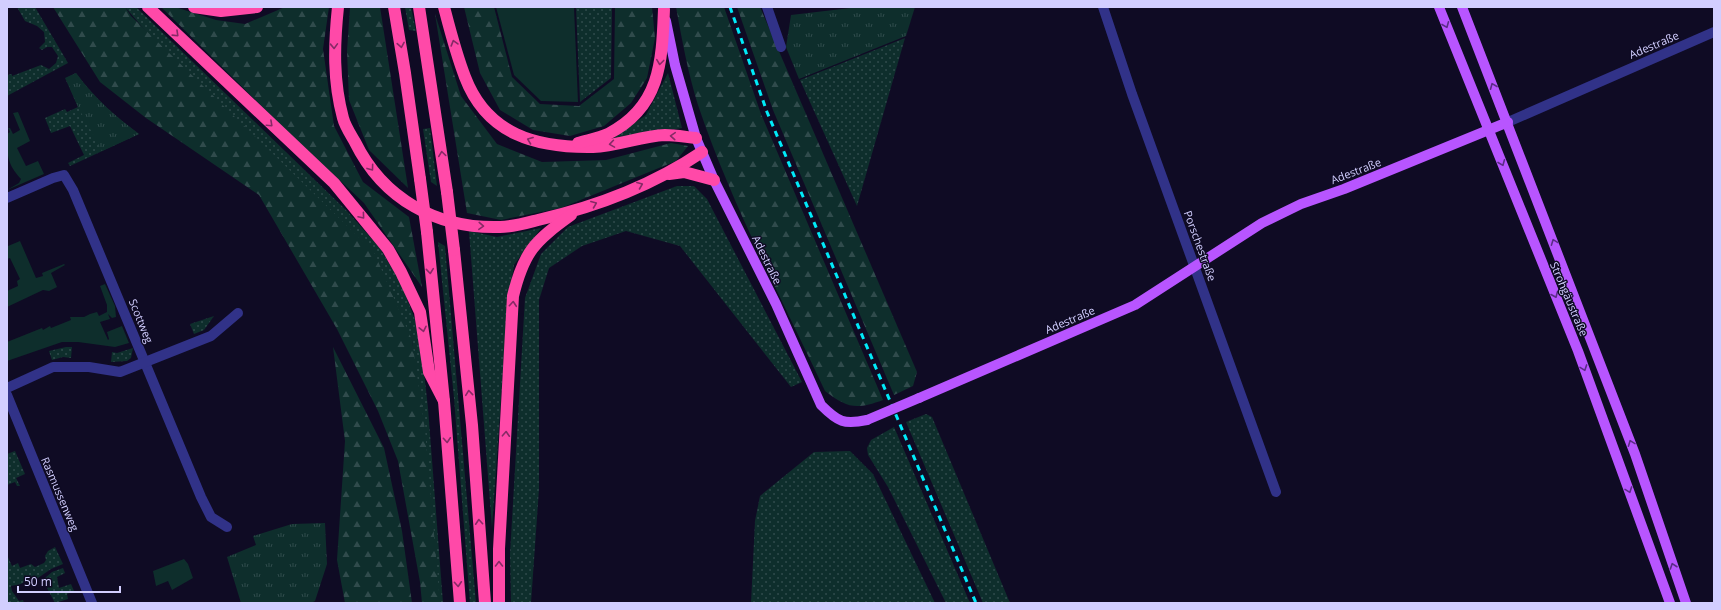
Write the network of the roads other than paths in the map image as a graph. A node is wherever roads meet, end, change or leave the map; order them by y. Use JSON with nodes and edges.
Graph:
{"nodes":[{"id":1,"x":148,"y":7,"type":"edge"},
{"id":2,"x":194,"y":7,"type":"edge"},
{"id":3,"x":257,"y":7,"type":"edge"},
{"id":4,"x":338,"y":7,"type":"edge"},
{"id":5,"x":394,"y":7,"type":"edge"},
{"id":6,"x":419,"y":7,"type":"edge"},
{"id":7,"x":444,"y":7,"type":"edge"},
{"id":8,"x":767,"y":7,"type":"edge"},
{"id":9,"x":1103,"y":7,"type":"edge"},
{"id":10,"x":1439,"y":7,"type":"edge"},
{"id":11,"x":1462,"y":7,"type":"edge"},
{"id":12,"x":664,"y":8,"type":"edge"},
{"id":13,"x":1714,"y":32,"type":"edge"},
{"id":14,"x":781,"y":47,"type":"dead end"},
{"id":15,"x":1508,"y":122,"type":"junction"},
{"id":16,"x":1489,"y":131,"type":"junction"},
{"id":17,"x":696,"y":138,"type":"junction"},
{"id":18,"x":568,"y":145,"type":"junction"},
{"id":19,"x":702,"y":152,"type":"junction"},
{"id":20,"x":666,"y":174,"type":"junction"},
{"id":21,"x":714,"y":180,"type":"junction"},
{"id":22,"x":7,"y":198,"type":"edge"},
{"id":23,"x":574,"y":212,"type":"junction"},
{"id":24,"x":1195,"y":267,"type":"junction"},
{"id":25,"x":238,"y":313,"type":"dead end"},
{"id":26,"x":145,"y":363,"type":"junction"},
{"id":27,"x":7,"y":388,"type":"edge"},
{"id":28,"x":7,"y":395,"type":"edge"},
{"id":29,"x":444,"y":401,"type":"junction"},
{"id":30,"x":1276,"y":492,"type":"dead end"},
{"id":31,"x":227,"y":527,"type":"dead end"},
{"id":32,"x":92,"y":603,"type":"edge"},
{"id":33,"x":460,"y":603,"type":"edge"},
{"id":34,"x":485,"y":603,"type":"edge"},
{"id":35,"x":499,"y":603,"type":"edge"},
{"id":36,"x":1670,"y":603,"type":"edge"},
{"id":37,"x":1686,"y":603,"type":"edge"}],
"edges":[{"from":1,"to":29,"type":"highway","one_way":true},
{"from":2,"to":3,"type":"highway"},
{"from":4,"to":23,"type":"highway","one_way":true},
{"from":5,"to":29,"type":"highway","one_way":true,"bridge":true},
{"from":34,"to":6,"type":"highway","one_way":true,"bridge":true},
{"from":18,"to":7,"type":"highway","one_way":true},
{"from":8,"to":14,"type":"street"},
{"from":9,"to":24,"type":"street","name":"Porschestraße"},
{"from":10,"to":16,"type":"main road","name":"Strohgäustraße","one_way":true},
{"from":15,"to":11,"type":"main road","name":"Strohgäustraße","one_way":true},
{"from":12,"to":17,"type":"main road","name":"Adestraße"},
{"from":12,"to":18,"type":"highway","one_way":true},
{"from":13,"to":15,"type":"street","name":"Adestraße"},
{"from":15,"to":16,"type":"main road","name":"Adestraße"},
{"from":37,"to":15,"type":"main road","name":"Strohgäustraße","one_way":true},
{"from":16,"to":24,"type":"main road","name":"Adestraße"},
{"from":16,"to":36,"type":"main road","name":"Strohgäustraße","one_way":true},
{"from":17,"to":18,"type":"highway","one_way":true},
{"from":17,"to":19,"type":"main road","name":"Adestraße"},
{"from":19,"to":20,"type":"highway"},
{"from":19,"to":21,"type":"main road","name":"Adestraße"},
{"from":20,"to":21,"type":"highway"},
{"from":23,"to":20,"type":"highway","one_way":true},
{"from":21,"to":24,"type":"main road","name":"Adestraße","bridge":true},
{"from":22,"to":26,"type":"street","name":"Scottweg"},
{"from":35,"to":23,"type":"highway","one_way":true},
{"from":24,"to":30,"type":"street","name":"Porschestraße"},
{"from":25,"to":26,"type":"street"},
{"from":26,"to":27,"type":"street"},
{"from":26,"to":31,"type":"street","name":"Scottweg"},
{"from":28,"to":32,"type":"street","name":"Rasmussenweg"},
{"from":29,"to":33,"type":"highway","one_way":true}]}
